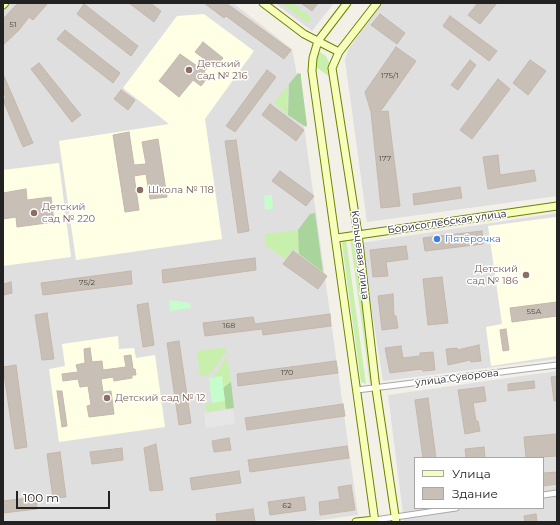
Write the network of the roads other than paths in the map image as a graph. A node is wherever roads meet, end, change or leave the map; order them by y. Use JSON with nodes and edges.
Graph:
{"nodes":[{"id":1,"x":5,"y":3,"type":"edge"},
{"id":2,"x":263,"y":3,"type":"edge"},
{"id":3,"x":347,"y":3,"type":"edge"},
{"id":4,"x":377,"y":3,"type":"edge"},
{"id":5,"x":3,"y":5,"type":"edge"},
{"id":6,"x":318,"y":41,"type":"junction"},
{"id":7,"x":339,"y":52,"type":"junction"},
{"id":8,"x":557,"y":206,"type":"edge"},
{"id":9,"x":358,"y":234,"type":"junction"},
{"id":10,"x":336,"y":238,"type":"junction"},
{"id":11,"x":557,"y":365,"type":"edge"},
{"id":12,"x":376,"y":389,"type":"junction"},
{"id":13,"x":358,"y":390,"type":"junction"},
{"id":14,"x":557,"y":493,"type":"edge"},
{"id":15,"x":544,"y":496,"type":"edge"},
{"id":16,"x":451,"y":509,"type":"edge"},
{"id":17,"x":396,"y":519,"type":"edge"},
{"id":18,"x":375,"y":521,"type":"edge"},
{"id":19,"x":356,"y":522,"type":"edge"}],
"edges":[{"from":1,"to":5,"type":"main road"},
{"from":2,"to":6,"type":"main road"},
{"from":3,"to":6,"type":"main road","name":"Кольцевая улица"},
{"from":4,"to":7,"type":"main road","name":"Кольцевая улица"},
{"from":6,"to":7,"type":"main road"},
{"from":6,"to":10,"type":"main road","name":"Кольцевая улица"},
{"from":7,"to":9,"type":"main road","name":"Кольцевая улица"},
{"from":8,"to":9,"type":"main road","name":"Борисоглебская улица"},
{"from":9,"to":10,"type":"main road","name":"Борисоглебская улица"},
{"from":9,"to":12,"type":"main road","name":"Кольцевая улица"},
{"from":10,"to":13,"type":"main road","name":"Кольцевая улица"},
{"from":11,"to":12,"type":"street","name":"улица Суворова"},
{"from":12,"to":13,"type":"street","name":"улица Суворова"},
{"from":12,"to":17,"type":"main road","name":"Кольцевая улица"},
{"from":13,"to":18,"type":"main road","name":"Кольцевая улица"},
{"from":14,"to":15,"type":"street"},
{"from":16,"to":17,"type":"street"},
{"from":17,"to":18,"type":"street"},
{"from":18,"to":19,"type":"main road"}]}
